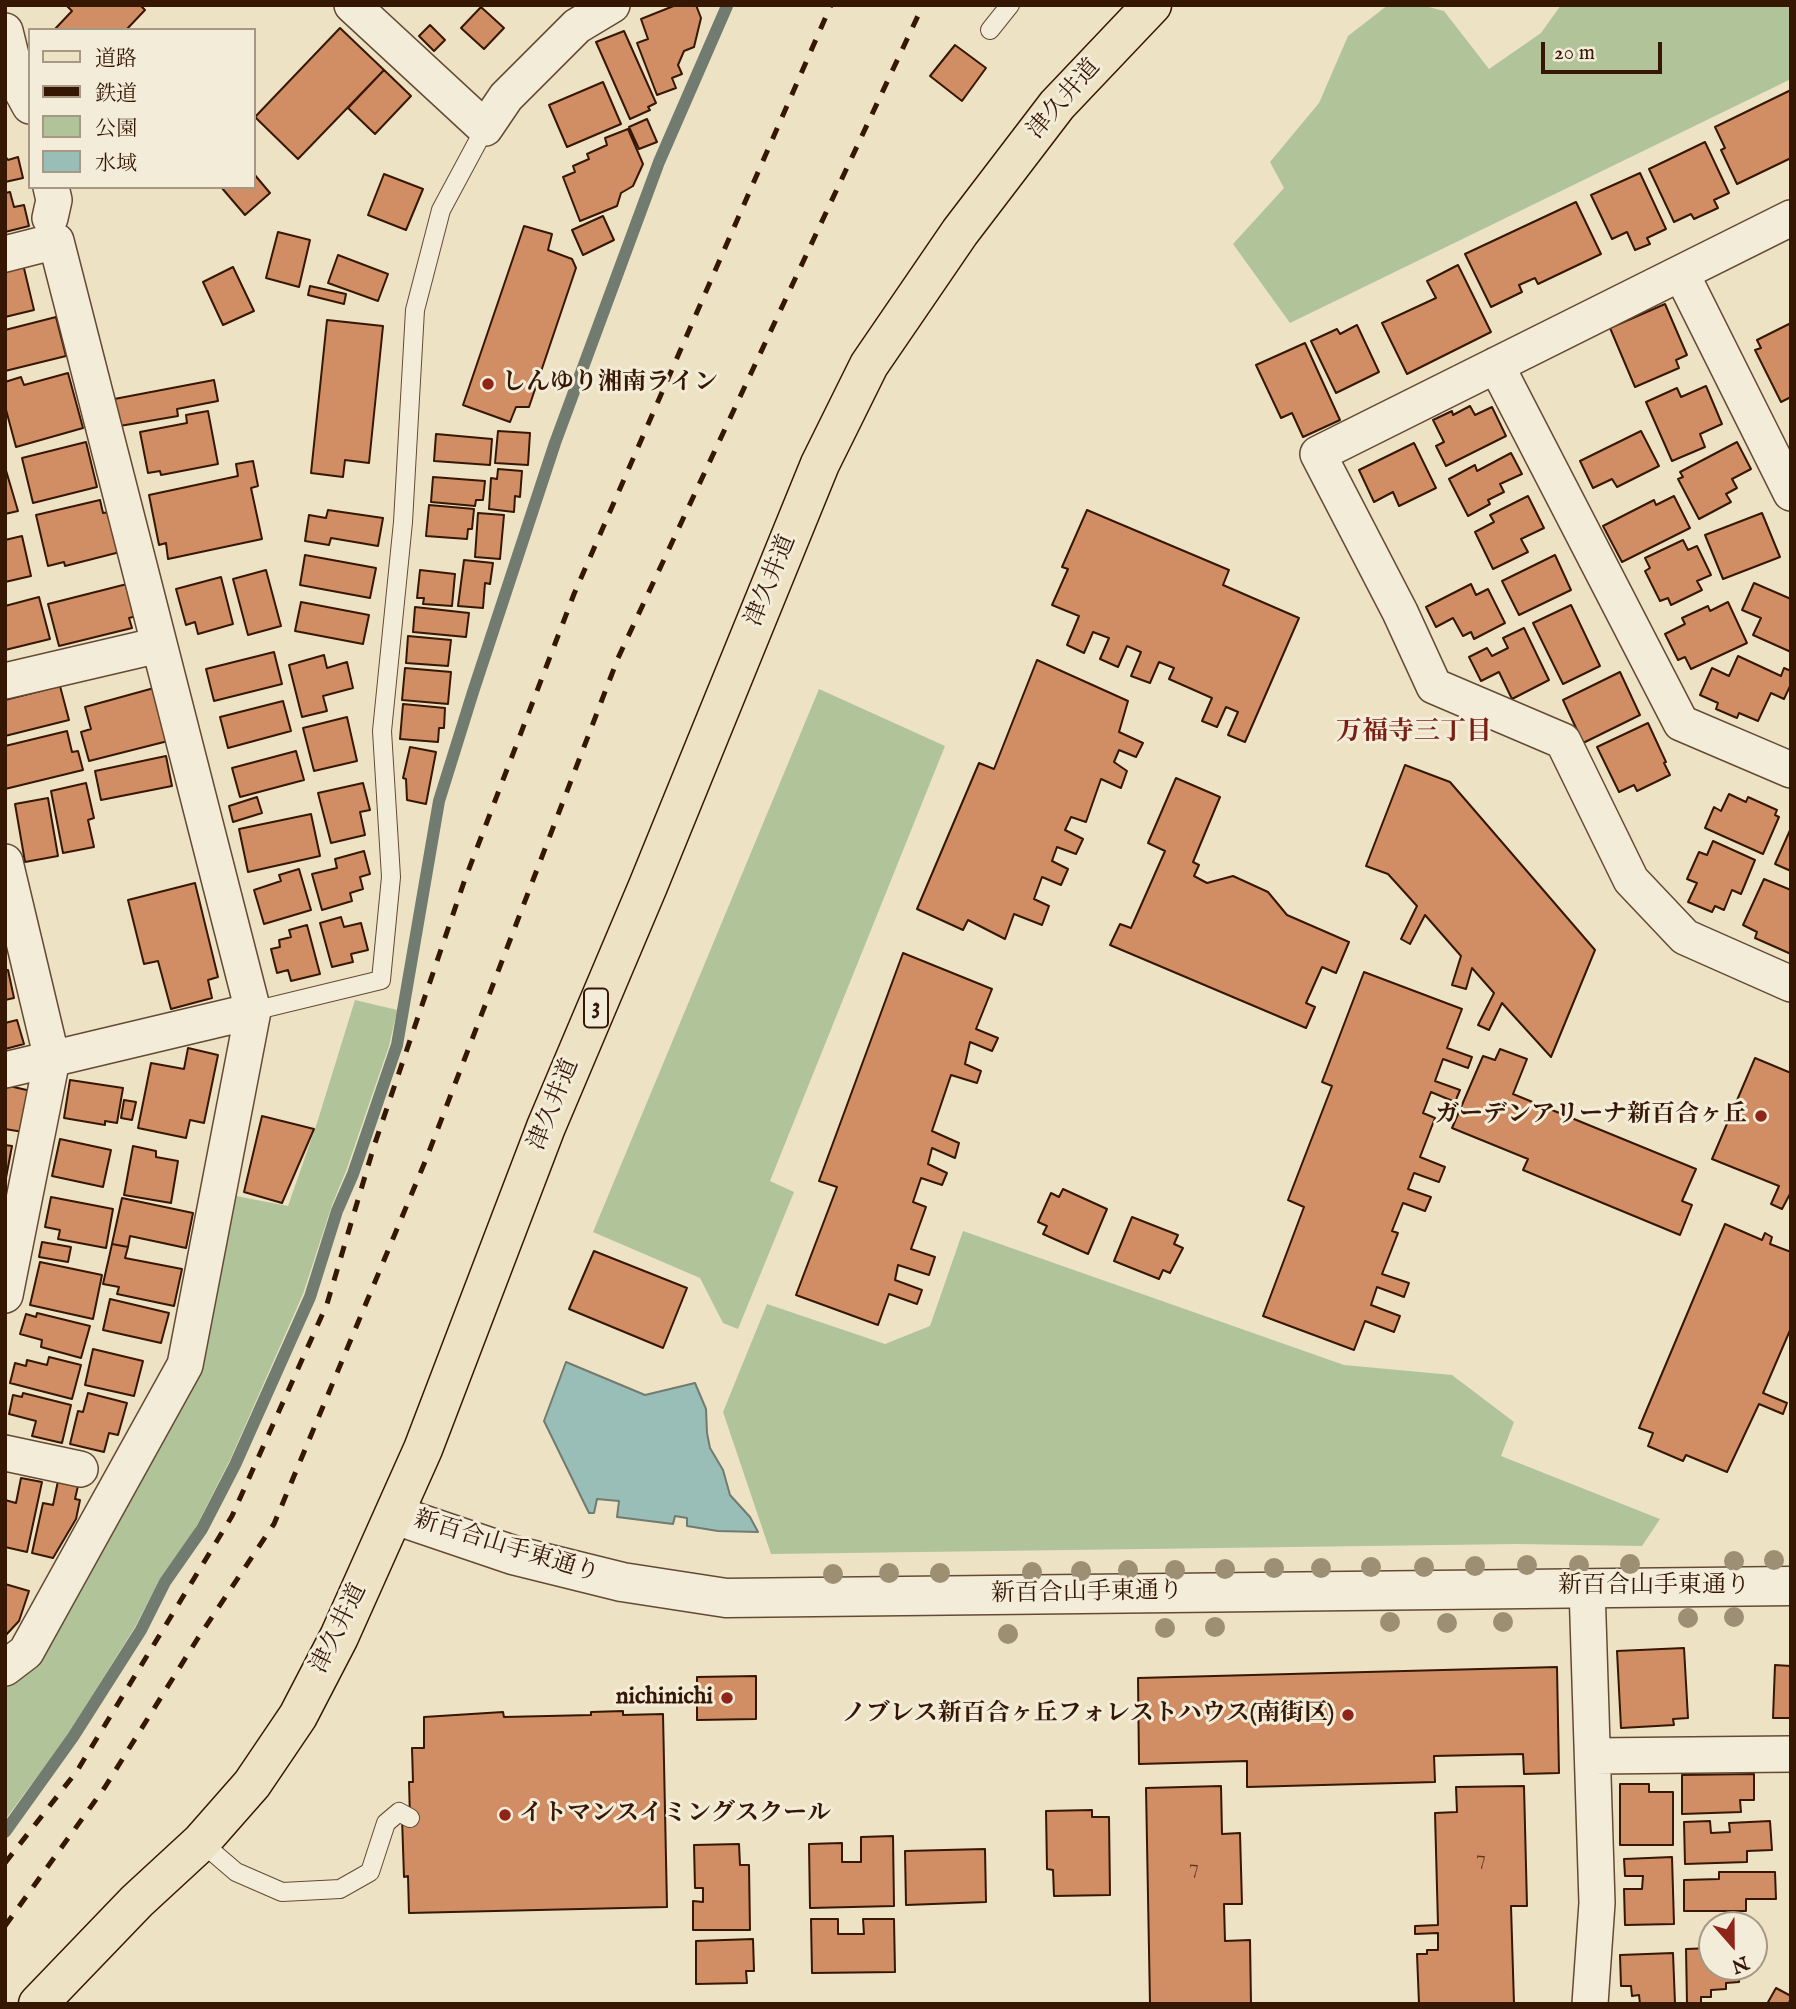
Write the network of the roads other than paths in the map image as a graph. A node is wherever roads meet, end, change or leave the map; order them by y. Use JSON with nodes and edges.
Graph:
{"nodes":[{"id":1,"x":352,"y":5,"type":"edge"},
{"id":2,"x":612,"y":5,"type":"edge"},
{"id":3,"x":1010,"y":5,"type":"edge"},
{"id":4,"x":1152,"y":5,"type":"edge"},
{"id":5,"x":990,"y":30,"type":"dead end"},
{"id":6,"x":5,"y":31,"type":"edge"},
{"id":7,"x":28,"y":102,"type":"edge"},
{"id":8,"x":485,"y":128,"type":"junction"},
{"id":9,"x":1791,"y":218,"type":"edge"},
{"id":10,"x":5,"y":254,"type":"edge"},
{"id":11,"x":1681,"y":272,"type":"junction"},
{"id":12,"x":1496,"y":365,"type":"junction"},
{"id":13,"x":1791,"y":493,"type":"edge"},
{"id":14,"x":159,"y":645,"type":"junction"},
{"id":15,"x":5,"y":681,"type":"edge"},
{"id":16,"x":1791,"y":770,"type":"edge"},
{"id":17,"x":5,"y":862,"type":"edge"},
{"id":18,"x":1791,"y":984,"type":"edge"},
{"id":19,"x":253,"y":1011,"type":"junction"},
{"id":20,"x":52,"y":1059,"type":"junction"},
{"id":21,"x":5,"y":1070,"type":"edge"},
{"id":22,"x":5,"y":1295,"type":"edge"},
{"id":23,"x":5,"y":1452,"type":"edge"},
{"id":24,"x":80,"y":1469,"type":"dead end"},
{"id":25,"x":395,"y":1515,"type":"junction"},
{"id":26,"x":1791,"y":1586,"type":"edge"},
{"id":27,"x":1587,"y":1587,"type":"junction"},
{"id":28,"x":5,"y":1668,"type":"edge"},
{"id":29,"x":1791,"y":1754,"type":"edge"},
{"id":30,"x":1594,"y":1756,"type":"junction"},
{"id":31,"x":410,"y":1818,"type":"dead end"},
{"id":32,"x":201,"y":1842,"type":"junction"},
{"id":33,"x":38,"y":2004,"type":"edge"},
{"id":34,"x":1590,"y":2004,"type":"edge"}],
"edges":[{"from":1,"to":8,"type":"street"},
{"from":2,"to":8,"type":"street"},
{"from":3,"to":5,"type":"lane"},
{"from":4,"to":25,"type":"main road","name":"津久井道","number":"3"},
{"from":6,"to":7,"type":"street"},
{"from":8,"to":19,"type":"lane"},
{"from":9,"to":11,"type":"street"},
{"from":10,"to":14,"type":"street"},
{"from":11,"to":12,"type":"street"},
{"from":11,"to":13,"type":"street"},
{"from":12,"to":16,"type":"street"},
{"from":12,"to":18,"type":"street"},
{"from":14,"to":15,"type":"street"},
{"from":14,"to":19,"type":"street"},
{"from":17,"to":20,"type":"street"},
{"from":19,"to":20,"type":"street"},
{"from":19,"to":28,"type":"street"},
{"from":20,"to":21,"type":"street"},
{"from":20,"to":22,"type":"street"},
{"from":23,"to":24,"type":"street"},
{"from":25,"to":27,"type":"street","name":"新百合山手東通り"},
{"from":25,"to":32,"type":"main road","name":"津久井道","number":"3"},
{"from":26,"to":27,"type":"street","name":"新百合山手東通り"},
{"from":27,"to":30,"type":"street"},
{"from":29,"to":30,"type":"street"},
{"from":30,"to":34,"type":"street"},
{"from":31,"to":32,"type":"lane"},
{"from":32,"to":33,"type":"main road","name":"津久井道","number":"3"}]}
